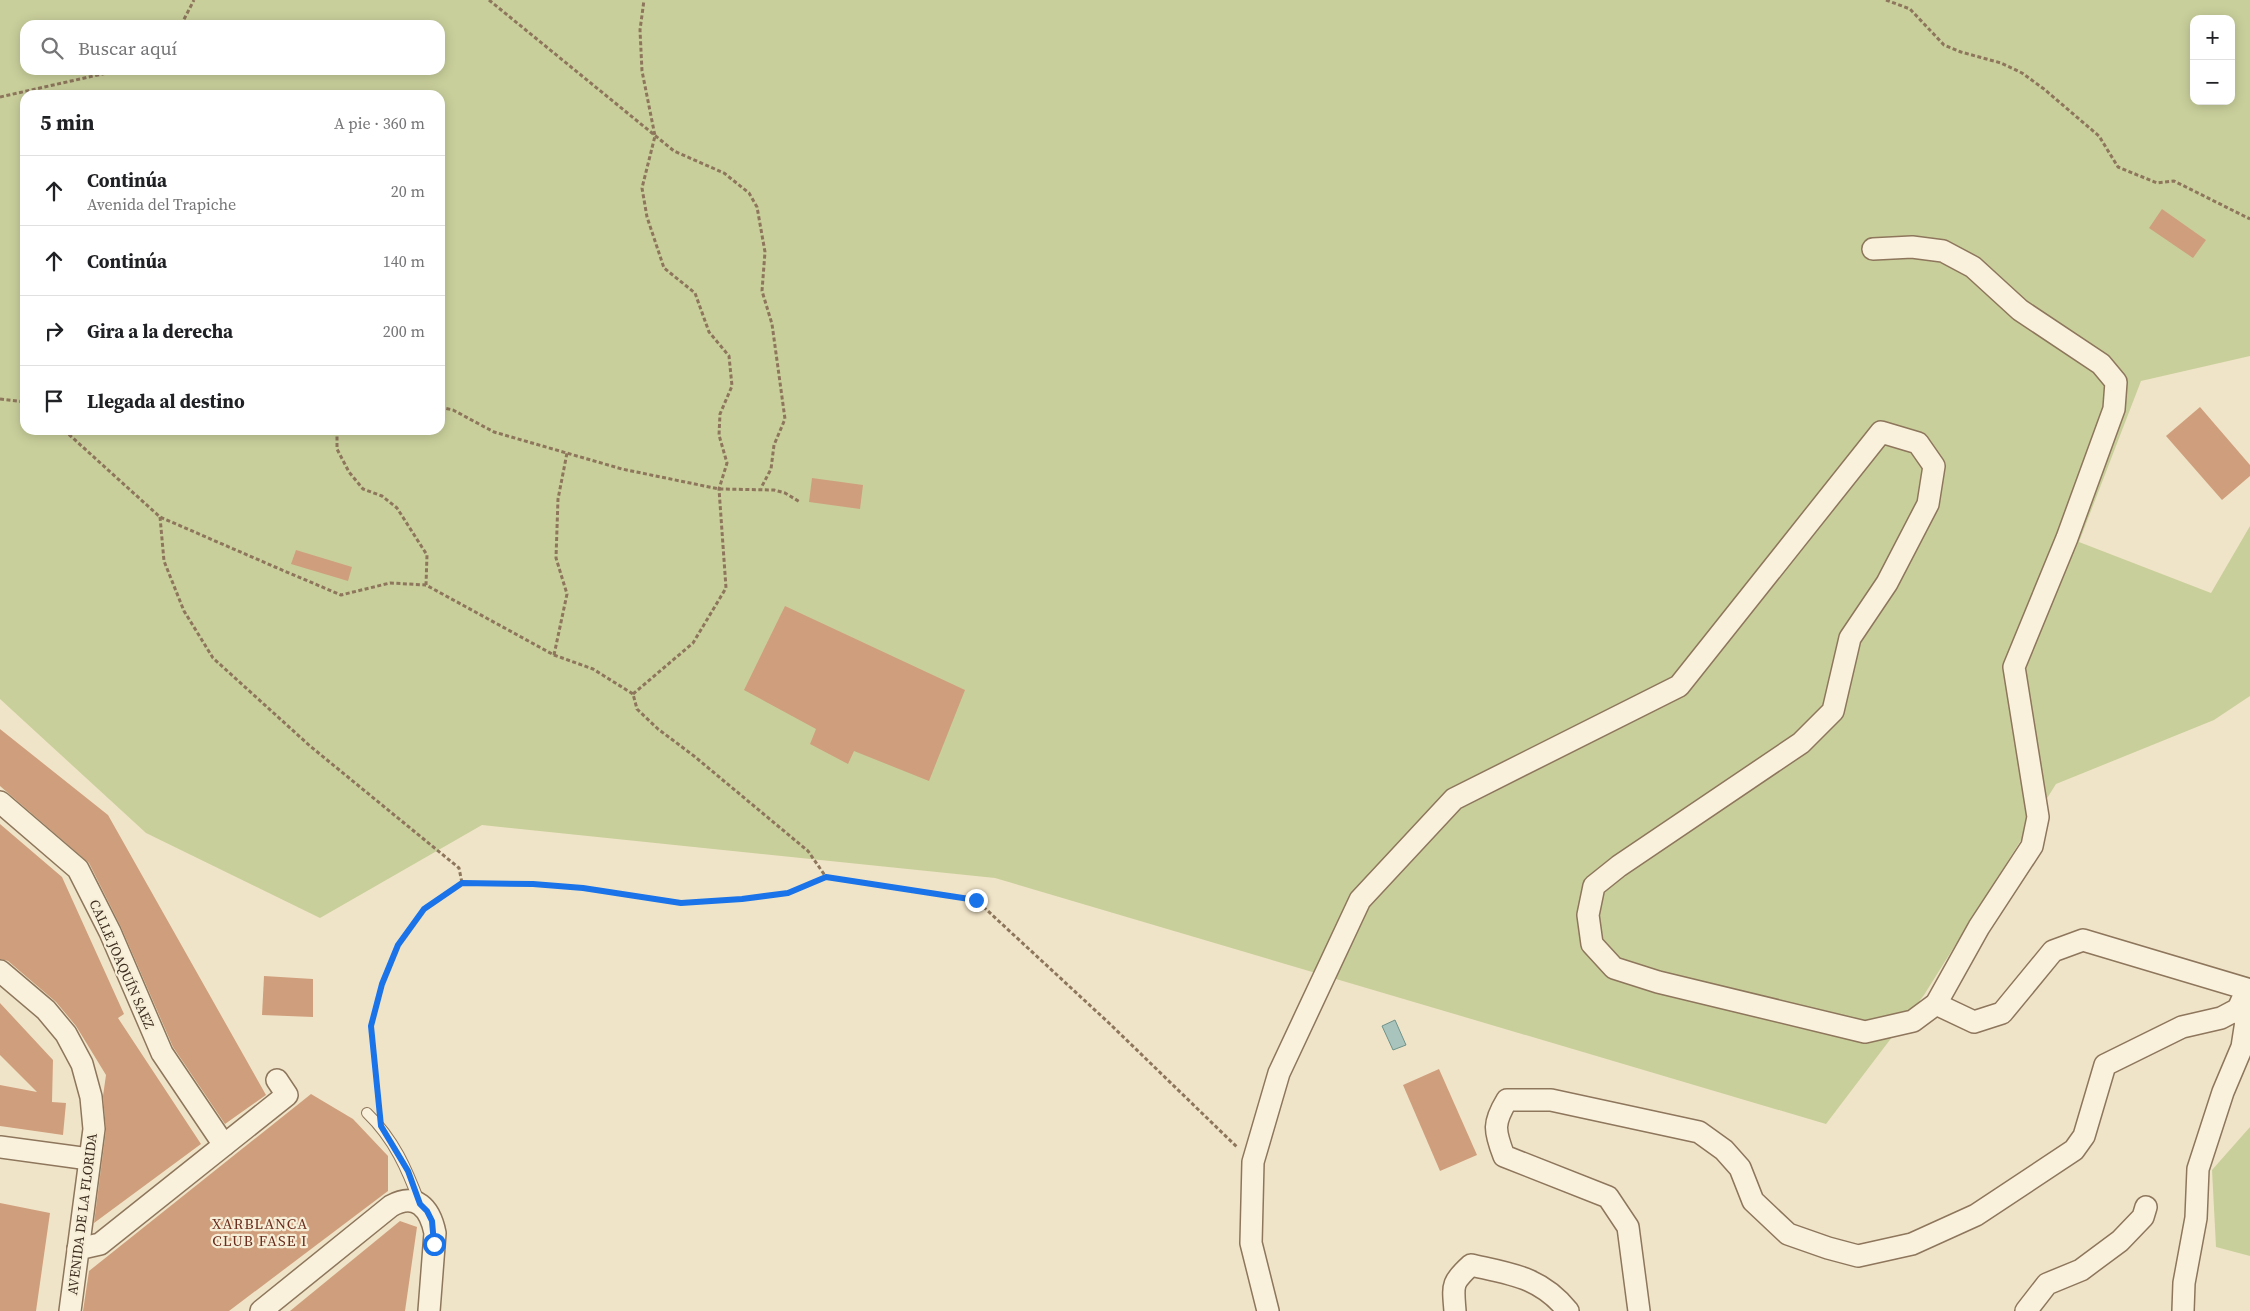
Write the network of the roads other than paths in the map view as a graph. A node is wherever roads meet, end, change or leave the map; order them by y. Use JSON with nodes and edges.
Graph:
{"nodes":[{"id":1,"x":1873,"y":249,"type":"dead end"},
{"id":2,"x":0,"y":802,"type":"edge"},
{"id":3,"x":0,"y":971,"type":"edge"},
{"id":4,"x":2249,"y":986,"type":"edge"},
{"id":5,"x":1936,"y":1004,"type":"junction"},
{"id":6,"x":2238,"y":1009,"type":"junction"},
{"id":7,"x":277,"y":1080,"type":"dead end"},
{"id":8,"x":368,"y":1113,"type":"dead end"},
{"id":9,"x":224,"y":1145,"type":"junction"},
{"id":10,"x":0,"y":1148,"type":"edge"},
{"id":11,"x":89,"y":1159,"type":"junction"},
{"id":12,"x":420,"y":1204,"type":"junction"},
{"id":13,"x":2146,"y":1207,"type":"dead end"},
{"id":14,"x":78,"y":1249,"type":"junction"},
{"id":15,"x":70,"y":1311,"type":"edge"},
{"id":16,"x":260,"y":1311,"type":"edge"},
{"id":17,"x":429,"y":1311,"type":"edge"},
{"id":18,"x":1268,"y":1311,"type":"edge"},
{"id":19,"x":1455,"y":1311,"type":"edge"},
{"id":20,"x":1568,"y":1311,"type":"edge"},
{"id":21,"x":1639,"y":1311,"type":"edge"},
{"id":22,"x":2026,"y":1311,"type":"edge"},
{"id":23,"x":2183,"y":1311,"type":"edge"}],
"edges":[{"from":1,"to":5,"type":"street"},
{"from":2,"to":9,"type":"street","name":"CALLE JOAQUÍN SAEZ"},
{"from":3,"to":11,"type":"street","name":"AVENIDA DE LA FLORIDA"},
{"from":4,"to":5,"type":"street"},
{"from":4,"to":6,"type":"street"},
{"from":5,"to":18,"type":"street"},
{"from":6,"to":21,"type":"street"},
{"from":6,"to":23,"type":"street"},
{"from":7,"to":9,"type":"street"},
{"from":8,"to":12,"type":"lane"},
{"from":9,"to":14,"type":"street"},
{"from":10,"to":11,"type":"street"},
{"from":11,"to":14,"type":"street","name":"AVENIDA DE LA FLORIDA"},
{"from":12,"to":16,"type":"street"},
{"from":12,"to":17,"type":"street"},
{"from":13,"to":22,"type":"street"},
{"from":14,"to":15,"type":"street","name":"AVENIDA DE LA FLORIDA"},
{"from":19,"to":20,"type":"street"}]}
